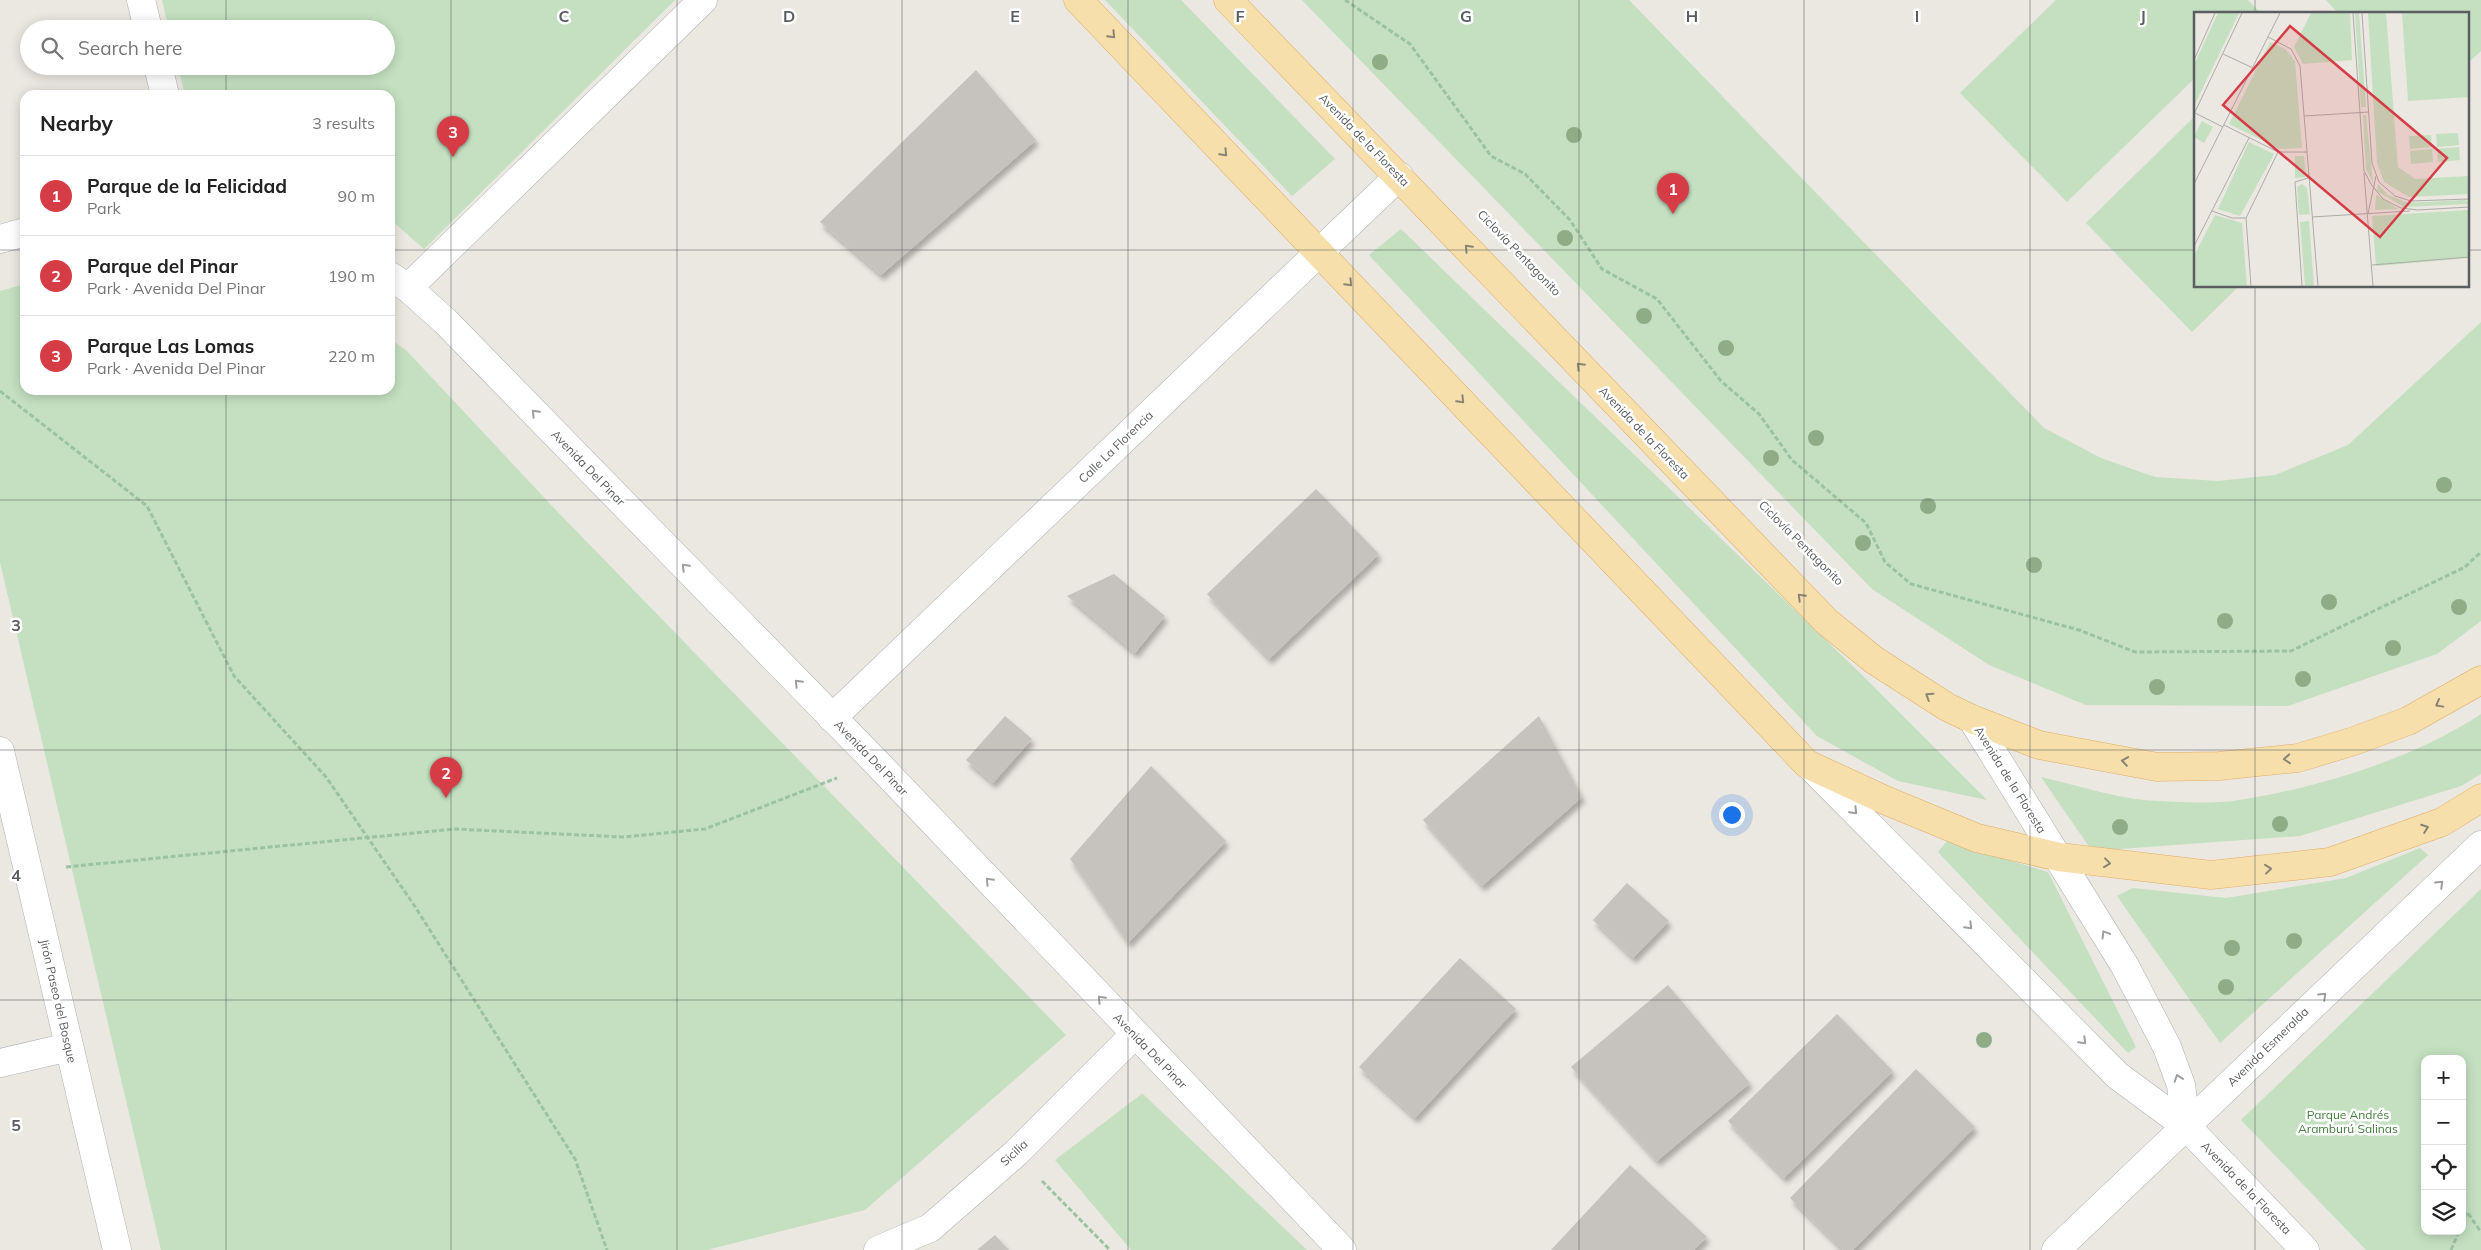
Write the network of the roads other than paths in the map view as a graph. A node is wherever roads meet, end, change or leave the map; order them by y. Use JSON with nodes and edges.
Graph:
{"nodes":[{"id":1,"x":141,"y":0,"type":"edge"},
{"id":2,"x":703,"y":0,"type":"edge"},
{"id":3,"x":1078,"y":0,"type":"edge"},
{"id":4,"x":1228,"y":0,"type":"edge"},
{"id":5,"x":146,"y":20,"type":"edge"},
{"id":6,"x":160,"y":75,"type":"edge"},
{"id":7,"x":164,"y":90,"type":"edge"},
{"id":8,"x":1399,"y":176,"type":"junction"},
{"id":9,"x":20,"y":233,"type":"edge"},
{"id":10,"x":0,"y":239,"type":"edge"},
{"id":11,"x":1319,"y":252,"type":"junction"},
{"id":12,"x":399,"y":282,"type":"edge"},
{"id":13,"x":2481,"y":680,"type":"edge"},
{"id":14,"x":832,"y":718,"type":"junction"},
{"id":15,"x":1972,"y":719,"type":"junction"},
{"id":16,"x":0,"y":751,"type":"edge"},
{"id":17,"x":1808,"y":764,"type":"junction"},
{"id":18,"x":2481,"y":798,"type":"edge"},
{"id":19,"x":2481,"y":845,"type":"edge"},
{"id":20,"x":2058,"y":857,"type":"junction"},
{"id":21,"x":1134,"y":1035,"type":"junction"},
{"id":22,"x":69,"y":1047,"type":"junction"},
{"id":23,"x":0,"y":1063,"type":"edge"},
{"id":24,"x":2186,"y":1126,"type":"junction"},
{"id":25,"x":117,"y":1250,"type":"edge"},
{"id":26,"x":878,"y":1250,"type":"edge"},
{"id":27,"x":1342,"y":1250,"type":"edge"},
{"id":28,"x":2056,"y":1250,"type":"edge"},
{"id":29,"x":2305,"y":1250,"type":"edge"}],
"edges":[{"from":1,"to":5,"type":"street"},
{"from":2,"to":12,"type":"street"},
{"from":3,"to":11,"type":"main road","name":"Avenida de la Floresta","one_way":true},
{"from":4,"to":8,"type":"main road","name":"Avenida de la Floresta"},
{"from":6,"to":7,"type":"street"},
{"from":8,"to":11,"type":"street","name":"Calle La Florencia"},
{"from":15,"to":8,"type":"main road","name":"Avenida de la Floresta","one_way":true},
{"from":9,"to":10,"type":"street"},
{"from":11,"to":14,"type":"street","name":"Calle La Florencia"},
{"from":11,"to":17,"type":"main road","name":"Avenida de la Floresta","one_way":true},
{"from":14,"to":12,"type":"street","name":"Avenida Del Pinar","one_way":true},
{"from":13,"to":15,"type":"main road","one_way":true},
{"from":21,"to":14,"type":"street","name":"Avenida Del Pinar","one_way":true},
{"from":15,"to":20,"type":"street","name":"Avenida de la Floresta"},
{"from":16,"to":22,"type":"street","name":"Jirón Paseo del Bosque"},
{"from":17,"to":20,"type":"main road","name":"Avenida de la Floresta"},
{"from":17,"to":24,"type":"street","name":"Avenida de la Floresta","one_way":true},
{"from":20,"to":18,"type":"main road","one_way":true},
{"from":24,"to":19,"type":"street","name":"Avenida Esmeralda","one_way":true},
{"from":24,"to":20,"type":"street","name":"Avenida de la Floresta","one_way":true},
{"from":21,"to":26,"type":"street","name":"Sicilia"},
{"from":21,"to":27,"type":"street","name":"Avenida Del Pinar"},
{"from":22,"to":23,"type":"street"},
{"from":22,"to":25,"type":"street","name":"Jirón Paseo del Bosque"},
{"from":24,"to":28,"type":"street","name":"Avenida Esmeralda"},
{"from":24,"to":29,"type":"street","name":"Avenida de la Floresta"}]}
